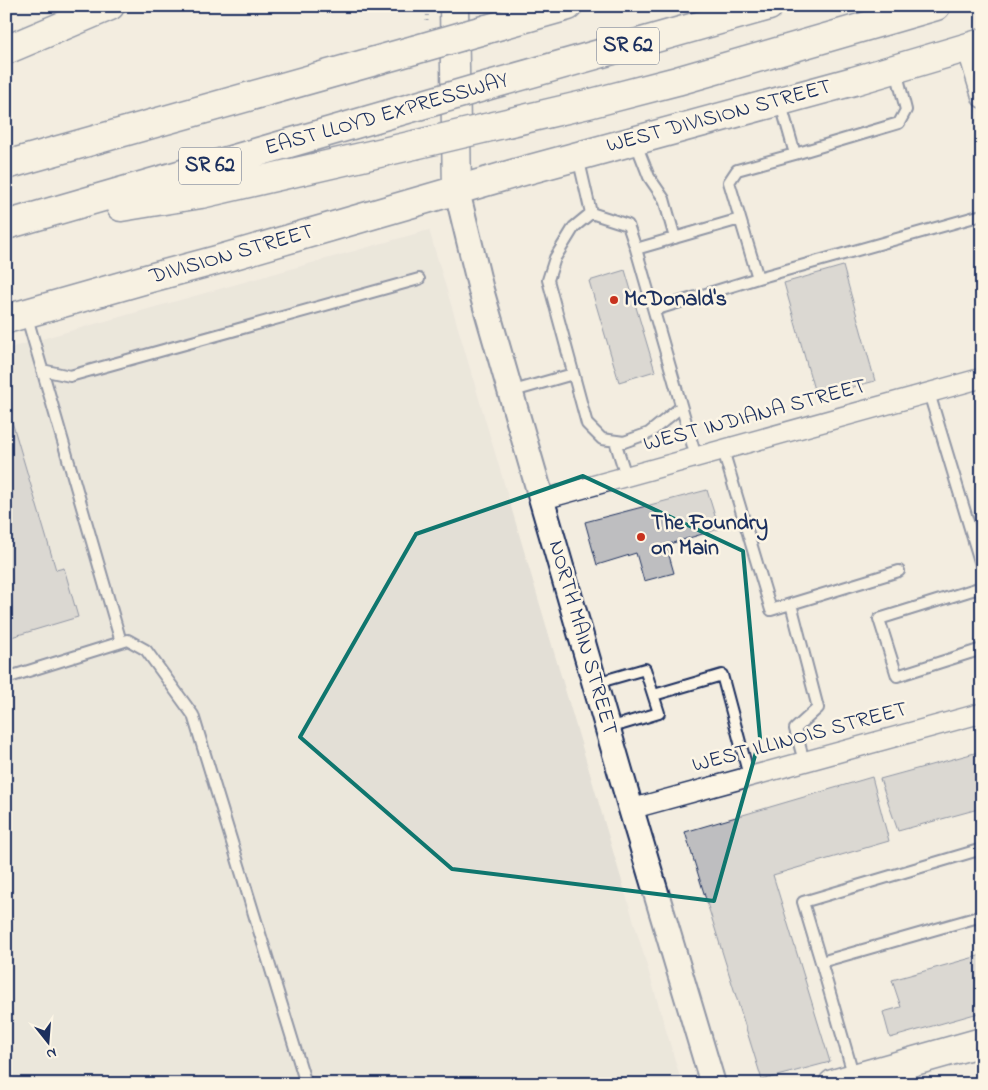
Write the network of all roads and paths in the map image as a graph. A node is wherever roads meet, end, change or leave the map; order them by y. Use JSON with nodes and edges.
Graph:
{"nodes":[{"id":1,"x":110,"y":6,"type":"edge"},
{"id":2,"x":454,"y":6,"type":"edge"},
{"id":3,"x":568,"y":6,"type":"edge"},
{"id":4,"x":769,"y":6,"type":"edge"},
{"id":5,"x":936,"y":6,"type":"edge"},
{"id":6,"x":974,"y":46,"type":"edge"},
{"id":7,"x":6,"y":50,"type":"edge"},
{"id":8,"x":896,"y":69,"type":"junction"},
{"id":9,"x":982,"y":98,"type":"edge"},
{"id":10,"x":780,"y":101,"type":"junction"},
{"id":11,"x":635,"y":140,"type":"junction"},
{"id":12,"x":795,"y":154,"type":"junction"},
{"id":13,"x":577,"y":156,"type":"junction"},
{"id":14,"x":6,"y":165,"type":"edge"},
{"id":15,"x":457,"y":191,"type":"junction"},
{"id":16,"x":591,"y":212,"type":"junction"},
{"id":17,"x":982,"y":215,"type":"edge"},
{"id":18,"x":740,"y":219,"type":"junction"},
{"id":19,"x":6,"y":225,"type":"edge"},
{"id":20,"x":675,"y":238,"type":"junction"},
{"id":21,"x":636,"y":249,"type":"junction"},
{"id":22,"x":758,"y":278,"type":"junction"},
{"id":23,"x":419,"y":279,"type":"dead end"},
{"id":24,"x":654,"y":310,"type":"junction"},
{"id":25,"x":16,"y":316,"type":"edge"},
{"id":26,"x":42,"y":370,"type":"junction"},
{"id":27,"x":573,"y":374,"type":"junction"},
{"id":28,"x":982,"y":378,"type":"edge"},
{"id":29,"x":510,"y":392,"type":"junction"},
{"id":30,"x":929,"y":393,"type":"junction"},
{"id":31,"x":681,"y":407,"type":"junction"},
{"id":32,"x":615,"y":441,"type":"junction"},
{"id":33,"x":723,"y":450,"type":"junction"},
{"id":34,"x":696,"y":457,"type":"junction"},
{"id":35,"x":626,"y":476,"type":"junction"},
{"id":36,"x":541,"y":500,"type":"junction"},
{"id":37,"x":982,"y":568,"type":"edge"},
{"id":38,"x":899,"y":571,"type":"dead end"},
{"id":39,"x":982,"y":587,"type":"edge"},
{"id":40,"x":791,"y":604,"type":"junction"},
{"id":41,"x":120,"y":642,"type":"junction"},
{"id":42,"x":982,"y":649,"type":"edge"},
{"id":43,"x":6,"y":678,"type":"edge"},
{"id":44,"x":596,"y":683,"type":"junction"},
{"id":45,"x":654,"y":695,"type":"junction"},
{"id":46,"x":982,"y":713,"type":"edge"},
{"id":47,"x":609,"y":728,"type":"junction"},
{"id":48,"x":804,"y":761,"type":"junction"},
{"id":49,"x":749,"y":776,"type":"junction"},
{"id":50,"x":631,"y":809,"type":"junction"},
{"id":51,"x":982,"y":849,"type":"edge"},
{"id":52,"x":982,"y":916,"type":"edge"},
{"id":53,"x":821,"y":962,"type":"junction"},
{"id":54,"x":982,"y":1042,"type":"edge"},
{"id":55,"x":857,"y":1080,"type":"edge"},
{"id":56,"x":306,"y":1084,"type":"edge"},
{"id":57,"x":713,"y":1084,"type":"edge"}],
"edges":[{"from":1,"to":7,"type":"main road"},
{"from":2,"to":15,"type":"main road"},
{"from":3,"to":14,"type":"main road","number":"SR 62","bridge":true},
{"from":4,"to":19,"type":"main road","name":"EAST LLOYD EXPRESSWAY","number":"SR 62","bridge":true},
{"from":5,"to":19,"type":"main road","bridge":true},
{"from":6,"to":8,"type":"main road","name":"WEST DIVISION STREET"},
{"from":6,"to":9,"type":"street"},
{"from":8,"to":10,"type":"main road","name":"WEST DIVISION STREET"},
{"from":8,"to":12,"type":"lane"},
{"from":10,"to":11,"type":"main road","name":"WEST DIVISION STREET"},
{"from":10,"to":12,"type":"lane"},
{"from":11,"to":13,"type":"main road","name":"WEST DIVISION STREET"},
{"from":11,"to":20,"type":"lane"},
{"from":12,"to":18,"type":"lane"},
{"from":13,"to":15,"type":"main road","name":"WEST DIVISION STREET"},
{"from":13,"to":16,"type":"lane"},
{"from":15,"to":25,"type":"main road","name":"DIVISION STREET"},
{"from":15,"to":29,"type":"street","name":"NORTH MAIN STREET"},
{"from":16,"to":21,"type":"lane"},
{"from":16,"to":27,"type":"lane"},
{"from":17,"to":22,"type":"lane"},
{"from":18,"to":20,"type":"lane"},
{"from":18,"to":22,"type":"lane"},
{"from":20,"to":21,"type":"lane"},
{"from":21,"to":24,"type":"lane"},
{"from":22,"to":24,"type":"lane"},
{"from":23,"to":26,"type":"lane"},
{"from":24,"to":31,"type":"lane"},
{"from":25,"to":26,"type":"lane"},
{"from":26,"to":41,"type":"lane"},
{"from":27,"to":29,"type":"lane"},
{"from":27,"to":32,"type":"lane"},
{"from":28,"to":30,"type":"street","name":"WEST INDIANA STREET"},
{"from":29,"to":36,"type":"street","name":"NORTH MAIN STREET"},
{"from":30,"to":33,"type":"street","name":"WEST INDIANA STREET"},
{"from":30,"to":37,"type":"lane"},
{"from":31,"to":32,"type":"lane"},
{"from":31,"to":34,"type":"lane"},
{"from":32,"to":35,"type":"lane"},
{"from":33,"to":34,"type":"street","name":"WEST INDIANA STREET"},
{"from":33,"to":40,"type":"lane"},
{"from":34,"to":35,"type":"street","name":"WEST INDIANA STREET"},
{"from":35,"to":36,"type":"street","name":"WEST INDIANA STREET"},
{"from":36,"to":44,"type":"street","name":"NORTH MAIN STREET"},
{"from":38,"to":40,"type":"lane"},
{"from":39,"to":42,"type":"lane"},
{"from":40,"to":48,"type":"lane"},
{"from":41,"to":43,"type":"lane"},
{"from":41,"to":56,"type":"lane"},
{"from":44,"to":45,"type":"lane"},
{"from":44,"to":47,"type":"street","name":"NORTH MAIN STREET"},
{"from":45,"to":47,"type":"lane"},
{"from":45,"to":49,"type":"lane"},
{"from":46,"to":48,"type":"street","name":"WEST ILLINOIS STREET"},
{"from":47,"to":50,"type":"street","name":"NORTH MAIN STREET"},
{"from":48,"to":49,"type":"street","name":"WEST ILLINOIS STREET"},
{"from":49,"to":50,"type":"street","name":"WEST ILLINOIS STREET"},
{"from":50,"to":57,"type":"street","name":"NORTH MAIN STREET"},
{"from":51,"to":53,"type":"lane"},
{"from":52,"to":53,"type":"lane"},
{"from":53,"to":55,"type":"lane"},
{"from":54,"to":55,"type":"main road"}]}
